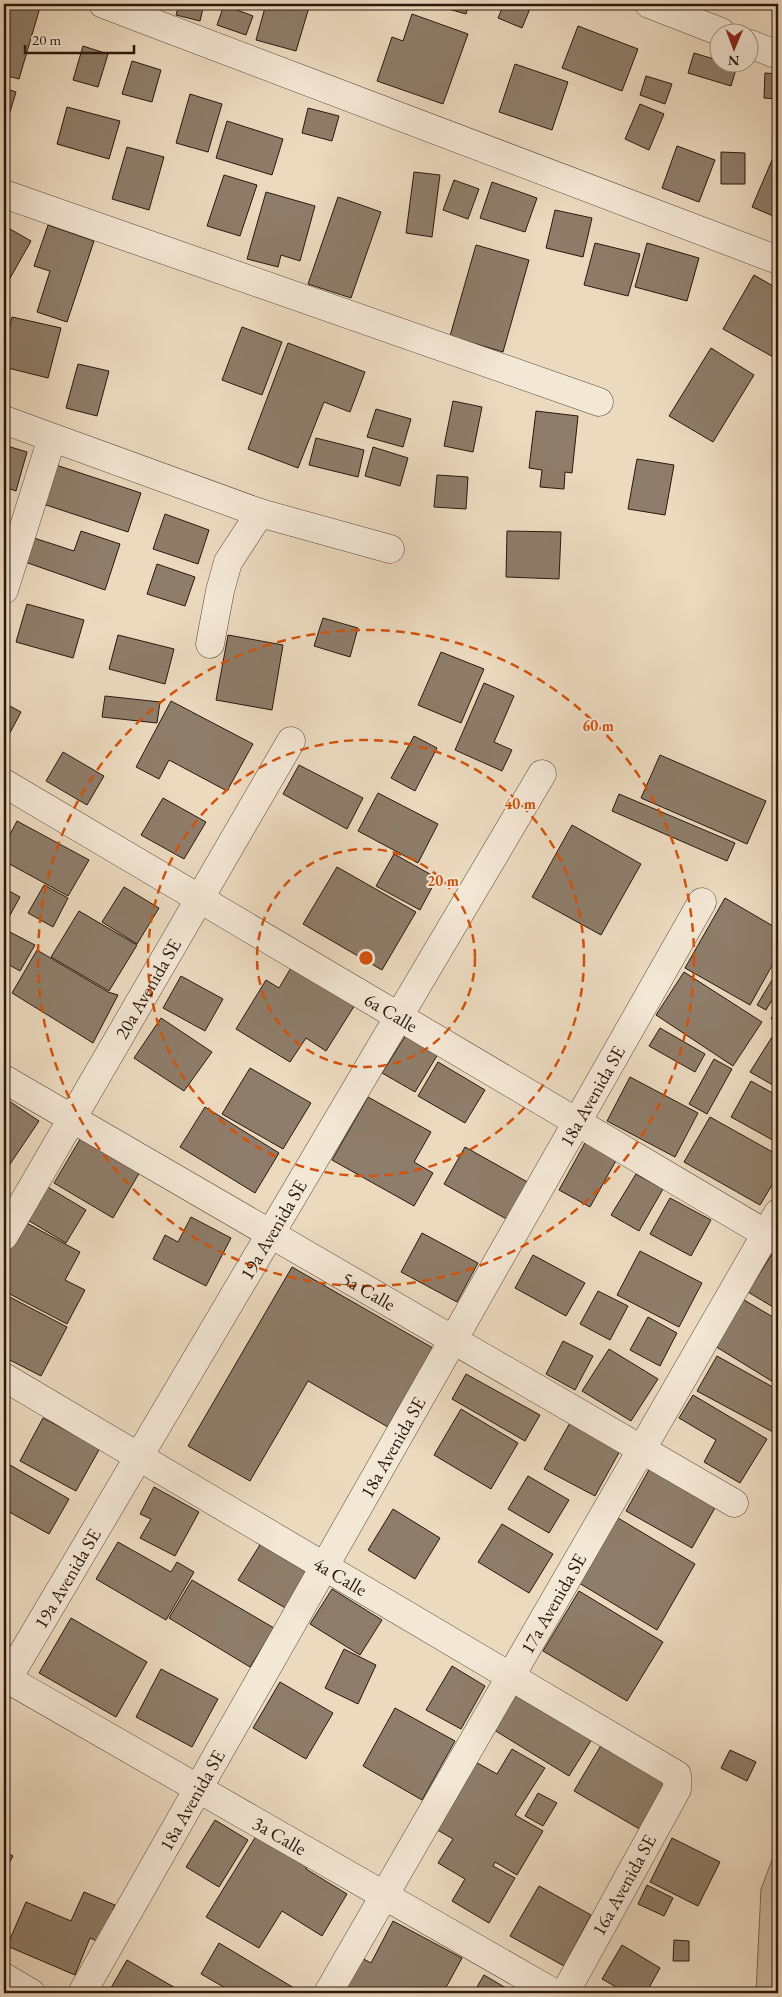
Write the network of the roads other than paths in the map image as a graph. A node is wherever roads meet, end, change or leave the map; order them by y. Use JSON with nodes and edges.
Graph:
{"nodes":[{"id":1,"x":103,"y":4,"type":"edge"},
{"id":2,"x":649,"y":4,"type":"edge"},
{"id":3,"x":710,"y":27,"type":"edge"},
{"id":4,"x":760,"y":48,"type":"edge"},
{"id":5,"x":778,"y":55,"type":"edge"},
{"id":6,"x":4,"y":194,"type":"edge"},
{"id":7,"x":778,"y":260,"type":"edge"},
{"id":8,"x":599,"y":402,"type":"dead end"},
{"id":9,"x":4,"y":420,"type":"edge"},
{"id":10,"x":52,"y":438,"type":"junction"},
{"id":11,"x":260,"y":513,"type":"junction"},
{"id":12,"x":390,"y":549,"type":"dead end"},
{"id":13,"x":4,"y":590,"type":"edge"},
{"id":14,"x":210,"y":644,"type":"dead end"},
{"id":15,"x":291,"y":741,"type":"dead end"},
{"id":16,"x":542,"y":774,"type":"dead end"},
{"id":17,"x":5,"y":787,"type":"edge"},
{"id":18,"x":200,"y":899,"type":"junction"},
{"id":19,"x":702,"y":902,"type":"dead end"},
{"id":20,"x":398,"y":1017,"type":"junction"},
{"id":21,"x":4,"y":1079,"type":"edge"},
{"id":22,"x":72,"y":1119,"type":"junction"},
{"id":23,"x":577,"y":1122,"type":"junction"},
{"id":24,"x":774,"y":1229,"type":"edge"},
{"id":25,"x":270,"y":1234,"type":"junction"},
{"id":26,"x":4,"y":1236,"type":"edge"},
{"id":27,"x":453,"y":1340,"type":"junction"},
{"id":28,"x":4,"y":1377,"type":"edge"},
{"id":29,"x":642,"y":1450,"type":"junction"},
{"id":30,"x":138,"y":1457,"type":"junction"},
{"id":31,"x":734,"y":1503,"type":"dead end"},
{"id":32,"x":324,"y":1566,"type":"junction"},
{"id":33,"x":511,"y":1677,"type":"junction"},
{"id":34,"x":5,"y":1680,"type":"edge"},
{"id":35,"x":677,"y":1775,"type":"joint"},
{"id":36,"x":198,"y":1790,"type":"junction"},
{"id":37,"x":384,"y":1896,"type":"junction"},
{"id":38,"x":4,"y":1977,"type":"edge"},
{"id":39,"x":31,"y":1993,"type":"edge"},
{"id":40,"x":82,"y":1993,"type":"edge"},
{"id":41,"x":328,"y":1993,"type":"edge"},
{"id":42,"x":554,"y":1993,"type":"edge"},
{"id":43,"x":565,"y":1993,"type":"edge"}],
"edges":[{"from":1,"to":7,"type":"street"},
{"from":2,"to":3,"type":"street"},
{"from":4,"to":5,"type":"street"},
{"from":6,"to":8,"type":"street"},
{"from":9,"to":10,"type":"street"},
{"from":10,"to":11,"type":"street"},
{"from":10,"to":13,"type":"street"},
{"from":11,"to":12,"type":"street"},
{"from":11,"to":14,"type":"street"},
{"from":15,"to":18,"type":"street","name":"20a Avenida SE"},
{"from":16,"to":20,"type":"street","name":"19a Avenida SE"},
{"from":17,"to":18,"type":"street","name":"6a Calle"},
{"from":18,"to":20,"type":"street","name":"6a Calle"},
{"from":18,"to":22,"type":"street","name":"20a Avenida SE"},
{"from":19,"to":23,"type":"street","name":"18a Avenida SE"},
{"from":20,"to":23,"type":"street","name":"6a Calle"},
{"from":20,"to":25,"type":"street","name":"19a Avenida SE"},
{"from":21,"to":22,"type":"street","name":"5a Calle"},
{"from":22,"to":25,"type":"street","name":"5a Calle"},
{"from":22,"to":26,"type":"street","name":"20a Avenida SE"},
{"from":23,"to":24,"type":"street","name":"6a Calle"},
{"from":23,"to":27,"type":"street","name":"18a Avenida SE"},
{"from":24,"to":29,"type":"street","name":"17a Avenida SE"},
{"from":25,"to":27,"type":"street","name":"5a Calle"},
{"from":25,"to":30,"type":"street","name":"19a Avenida SE"},
{"from":27,"to":29,"type":"street","name":"5a Calle"},
{"from":27,"to":32,"type":"street","name":"18a Avenida SE"},
{"from":28,"to":30,"type":"street","name":"4a Calle"},
{"from":29,"to":31,"type":"street","name":"5a Calle"},
{"from":29,"to":33,"type":"street","name":"17a Avenida SE"},
{"from":30,"to":32,"type":"street","name":"4a Calle"},
{"from":30,"to":34,"type":"street","name":"19a Avenida SE"},
{"from":32,"to":33,"type":"street","name":"4a Calle"},
{"from":32,"to":36,"type":"street","name":"18a Avenida SE"},
{"from":33,"to":35,"type":"street","name":"4a Calle"},
{"from":33,"to":37,"type":"street","name":"17a Avenida SE"},
{"from":34,"to":36,"type":"street","name":"3a Calle"},
{"from":35,"to":43,"type":"street","name":"16a Avenida SE"},
{"from":36,"to":37,"type":"street","name":"3a Calle"},
{"from":36,"to":40,"type":"street","name":"18a Avenida SE"},
{"from":37,"to":41,"type":"street","name":"17a Avenida SE"},
{"from":37,"to":42,"type":"street","name":"3a Calle"},
{"from":38,"to":39,"type":"street"}]}
